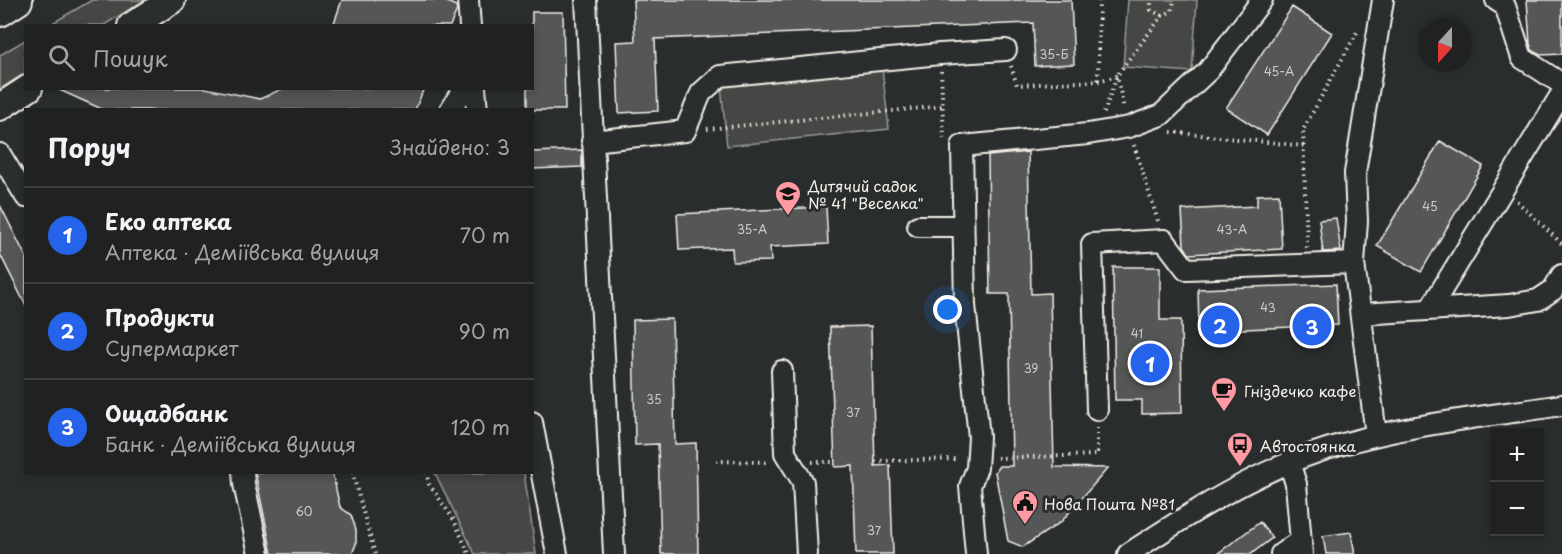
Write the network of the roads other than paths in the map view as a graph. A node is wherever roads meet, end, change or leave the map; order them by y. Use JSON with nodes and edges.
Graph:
{"nodes":[{"id":1,"x":17,"y":0,"type":"edge"},
{"id":2,"x":172,"y":0,"type":"edge"},
{"id":3,"x":468,"y":0,"type":"edge"},
{"id":4,"x":585,"y":0,"type":"edge"},
{"id":5,"x":1262,"y":0,"type":"edge"},
{"id":6,"x":1383,"y":0,"type":"edge"},
{"id":7,"x":1496,"y":0,"type":"edge"},
{"id":8,"x":0,"y":11,"type":"edge"},
{"id":9,"x":134,"y":24,"type":"edge"},
{"id":10,"x":470,"y":24,"type":"edge"},
{"id":11,"x":1006,"y":50,"type":"road end"},
{"id":12,"x":1562,"y":84,"type":"edge"},
{"id":13,"x":26,"y":90,"type":"edge"},
{"id":14,"x":463,"y":90,"type":"edge"},
{"id":15,"x":475,"y":90,"type":"edge"},
{"id":16,"x":1562,"y":93,"type":"edge"},
{"id":17,"x":0,"y":107,"type":"edge"},
{"id":18,"x":451,"y":108,"type":"edge"},
{"id":19,"x":477,"y":108,"type":"edge"},
{"id":20,"x":592,"y":141,"type":"junction"},
{"id":21,"x":0,"y":154,"type":"edge"},
{"id":22,"x":24,"y":194,"type":"edge"},
{"id":23,"x":918,"y":226,"type":"dead end"},
{"id":24,"x":963,"y":226,"type":"junction"},
{"id":25,"x":1354,"y":263,"type":"junction"},
{"id":26,"x":1562,"y":275,"type":"edge"},
{"id":27,"x":1430,"y":309,"type":"junction"},
{"id":28,"x":1361,"y":314,"type":"junction"},
{"id":29,"x":783,"y":371,"type":"dead end"},
{"id":30,"x":1562,"y":405,"type":"edge"},
{"id":31,"x":1097,"y":410,"type":"road end"},
{"id":32,"x":534,"y":433,"type":"edge"},
{"id":33,"x":1376,"y":435,"type":"junction"},
{"id":34,"x":1289,"y":462,"type":"junction"},
{"id":35,"x":243,"y":474,"type":"edge"},
{"id":36,"x":1302,"y":547,"type":"edge"},
{"id":37,"x":259,"y":554,"type":"edge"},
{"id":38,"x":557,"y":554,"type":"edge"},
{"id":39,"x":614,"y":554,"type":"edge"},
{"id":40,"x":807,"y":554,"type":"edge"},
{"id":41,"x":976,"y":554,"type":"edge"},
{"id":42,"x":1128,"y":554,"type":"edge"},
{"id":43,"x":1281,"y":554,"type":"edge"}],
"edges":[{"from":1,"to":8,"type":"highway"},
{"from":2,"to":9,"type":"main road"},
{"from":3,"to":10,"type":"street"},
{"from":4,"to":20,"type":"street"},
{"from":5,"to":24,"type":"street"},
{"from":6,"to":25,"type":"street"},
{"from":7,"to":12,"type":"street"},
{"from":11,"to":20,"type":"street"},
{"from":13,"to":17,"type":"main road"},
{"from":14,"to":18,"type":"street"},
{"from":15,"to":19,"type":"street"},
{"from":16,"to":27,"type":"street"},
{"from":20,"to":39,"type":"street"},
{"from":21,"to":22,"type":"street"},
{"from":23,"to":24,"type":"street"},
{"from":24,"to":41,"type":"street"},
{"from":25,"to":28,"type":"street"},
{"from":25,"to":31,"type":"street"},
{"from":26,"to":27,"type":"street"},
{"from":27,"to":28,"type":"street"},
{"from":28,"to":33,"type":"street"},
{"from":29,"to":40,"type":"street"},
{"from":30,"to":33,"type":"street"},
{"from":32,"to":38,"type":"street"},
{"from":33,"to":34,"type":"street"},
{"from":34,"to":36,"type":"street"},
{"from":34,"to":42,"type":"street"},
{"from":35,"to":37,"type":"street"},
{"from":36,"to":43,"type":"street"}]}
